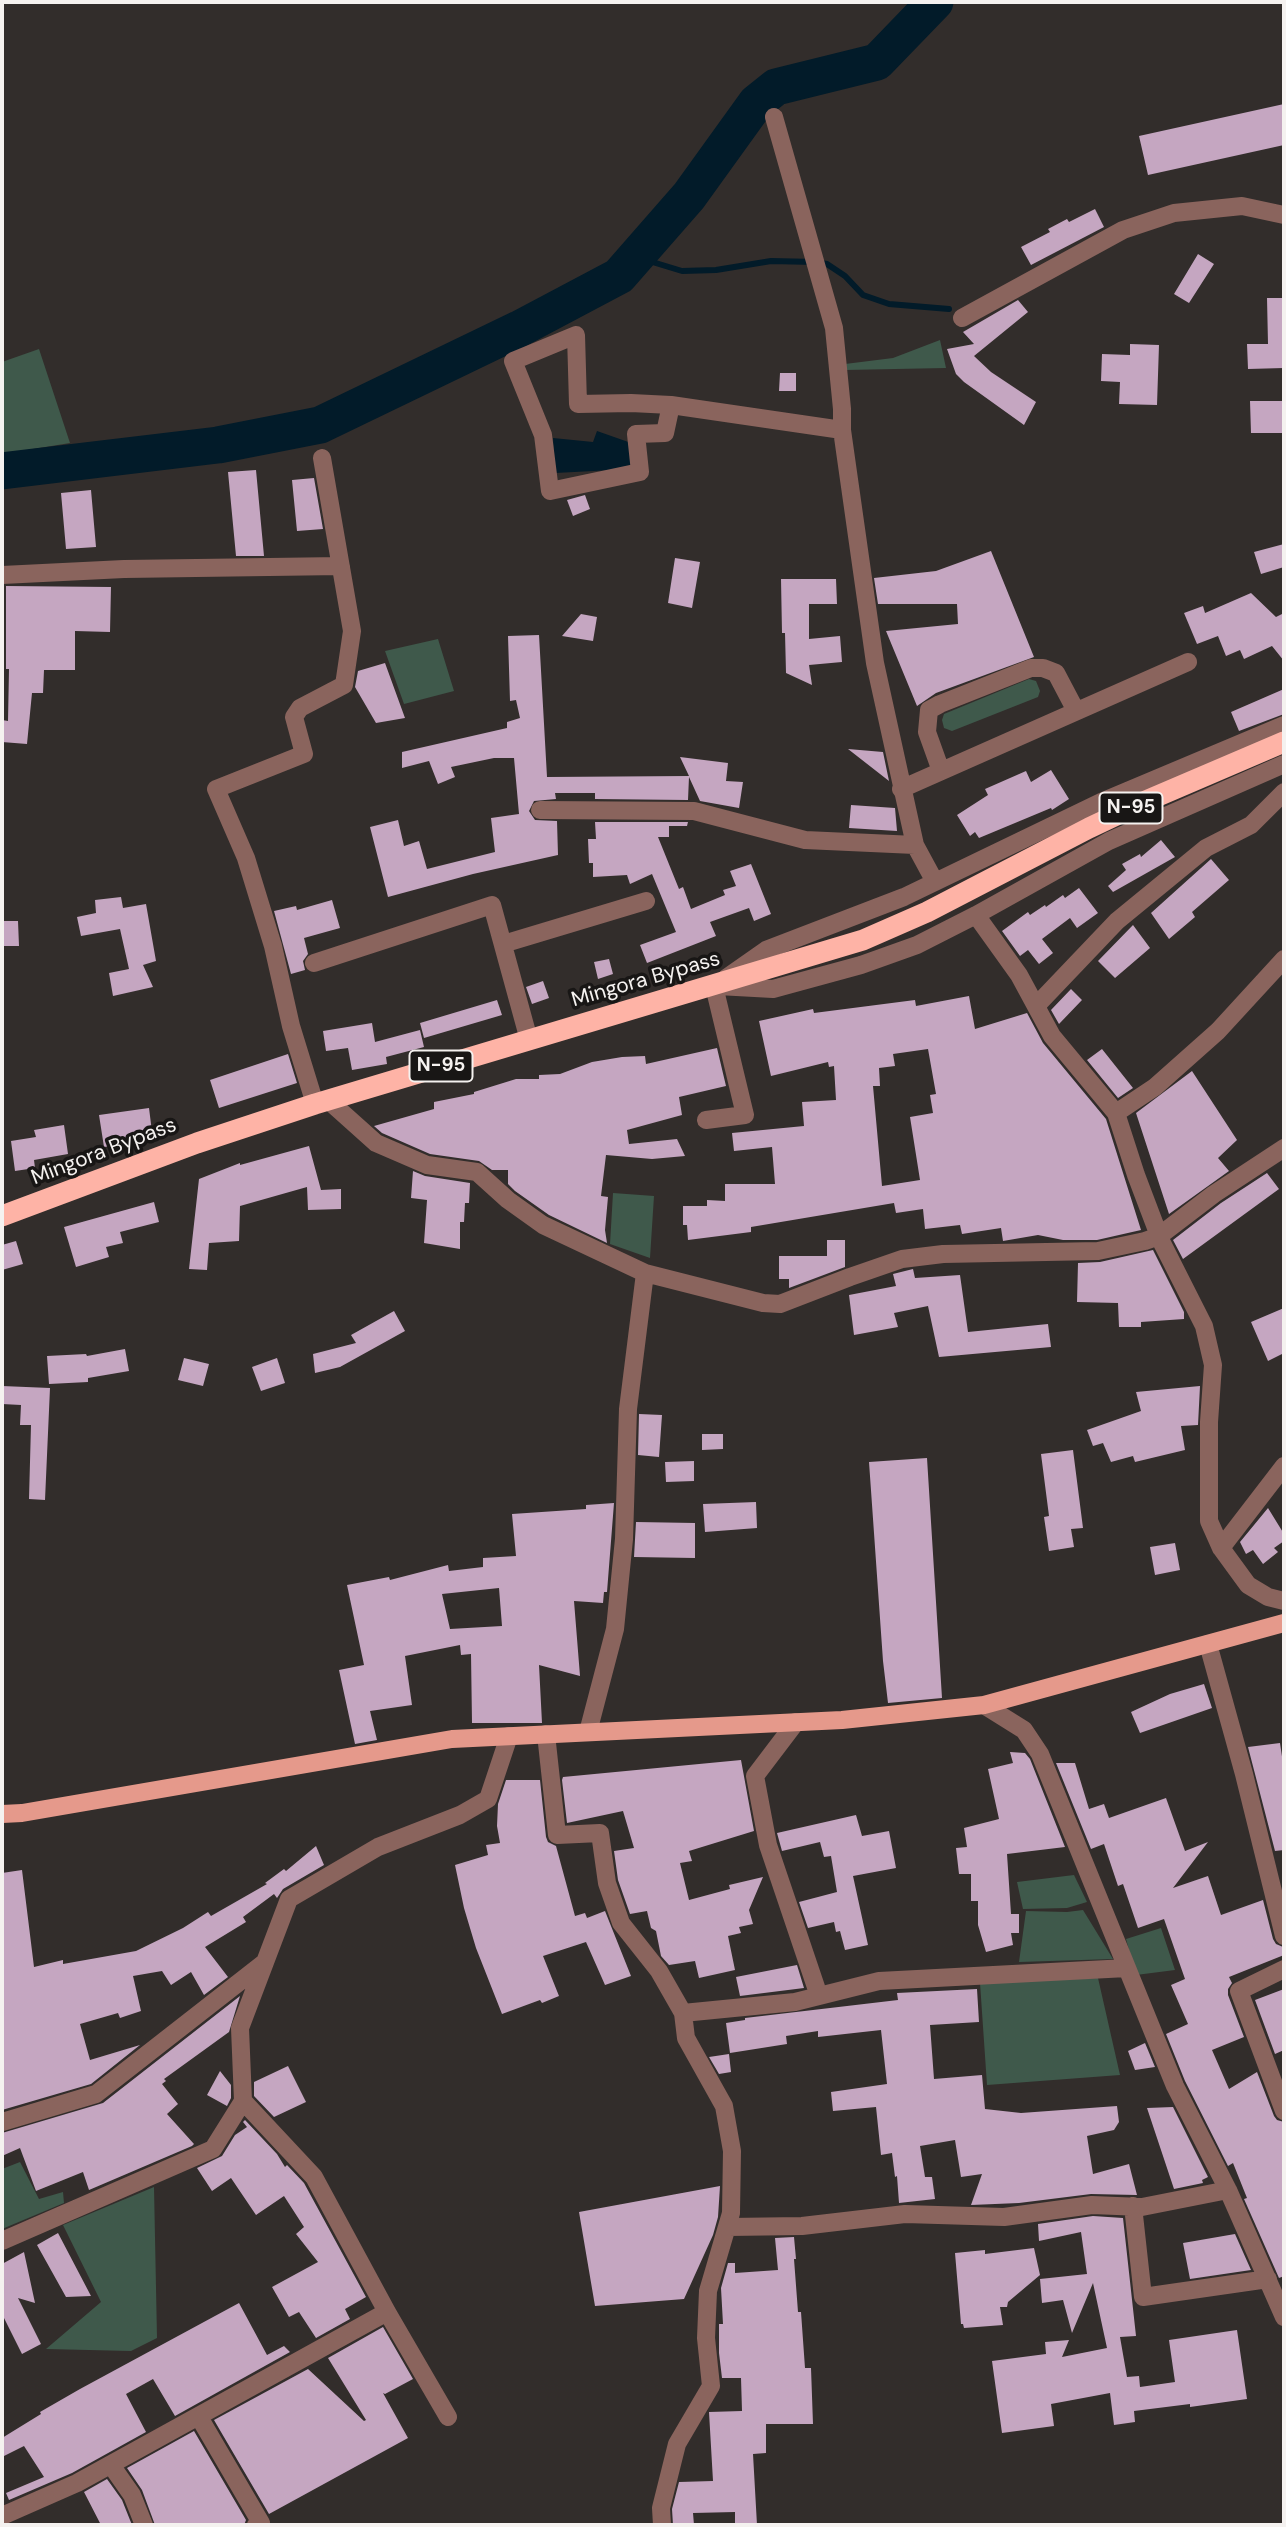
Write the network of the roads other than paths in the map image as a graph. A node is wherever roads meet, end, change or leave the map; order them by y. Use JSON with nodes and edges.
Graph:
{"nodes":[{"id":1,"x":774,"y":117,"type":"dead end"},
{"id":2,"x":1284,"y":215,"type":"edge"},
{"id":3,"x":962,"y":317,"type":"dead end"},
{"id":4,"x":671,"y":405,"type":"junction"},
{"id":5,"x":842,"y":430,"type":"junction"},
{"id":6,"x":322,"y":458,"type":"dead end"},
{"id":7,"x":341,"y":566,"type":"junction"},
{"id":8,"x":2,"y":575,"type":"edge"},
{"id":9,"x":1188,"y":662,"type":"dead end"},
{"id":10,"x":1076,"y":711,"type":"junction"},
{"id":11,"x":1284,"y":725,"type":"edge"},
{"id":12,"x":1284,"y":742,"type":"edge"},
{"id":13,"x":1284,"y":764,"type":"edge"},
{"id":14,"x":942,"y":771,"type":"junction"},
{"id":15,"x":901,"y":789,"type":"junction"},
{"id":16,"x":1284,"y":792,"type":"edge"},
{"id":17,"x":540,"y":810,"type":"dead end"},
{"id":18,"x":915,"y":845,"type":"junction"},
{"id":19,"x":935,"y":882,"type":"junction"},
{"id":20,"x":646,"y":901,"type":"dead end"},
{"id":21,"x":976,"y":915,"type":"junction"},
{"id":22,"x":503,"y":944,"type":"junction"},
{"id":23,"x":1284,"y":959,"type":"edge"},
{"id":24,"x":314,"y":963,"type":"dead end"},
{"id":25,"x":714,"y":986,"type":"junction"},
{"id":26,"x":1036,"y":1006,"type":"junction"},
{"id":27,"x":529,"y":1040,"type":"junction"},
{"id":28,"x":322,"y":1102,"type":"junction"},
{"id":29,"x":1116,"y":1113,"type":"junction"},
{"id":30,"x":706,"y":1120,"type":"dead end"},
{"id":31,"x":1284,"y":1148,"type":"edge"},
{"id":32,"x":2,"y":1216,"type":"edge"},
{"id":33,"x":1159,"y":1236,"type":"junction"},
{"id":34,"x":645,"y":1273,"type":"junction"},
{"id":35,"x":1284,"y":1466,"type":"edge"},
{"id":36,"x":1221,"y":1548,"type":"junction"},
{"id":37,"x":1284,"y":1601,"type":"edge"},
{"id":38,"x":1284,"y":1623,"type":"edge"},
{"id":39,"x":1208,"y":1644,"type":"junction"},
{"id":40,"x":984,"y":1705,"type":"junction"},
{"id":41,"x":796,"y":1722,"type":"junction"},
{"id":42,"x":587,"y":1732,"type":"junction"},
{"id":43,"x":546,"y":1734,"type":"junction"},
{"id":44,"x":509,"y":1737,"type":"junction"},
{"id":45,"x":2,"y":1814,"type":"edge"},
{"id":46,"x":1284,"y":1936,"type":"edge"},
{"id":47,"x":265,"y":1962,"type":"junction"},
{"id":48,"x":1127,"y":1968,"type":"junction"},
{"id":49,"x":1284,"y":1969,"type":"edge"},
{"id":50,"x":819,"y":1996,"type":"junction"},
{"id":51,"x":682,"y":2013,"type":"junction"},
{"id":52,"x":243,"y":2101,"type":"junction"},
{"id":53,"x":1284,"y":2111,"type":"edge"},
{"id":54,"x":2,"y":2122,"type":"edge"},
{"id":55,"x":1228,"y":2190,"type":"junction"},
{"id":56,"x":1133,"y":2206,"type":"junction"},
{"id":57,"x":727,"y":2227,"type":"junction"},
{"id":58,"x":2,"y":2241,"type":"edge"},
{"id":59,"x":1268,"y":2279,"type":"junction"},
{"id":60,"x":387,"y":2312,"type":"junction"},
{"id":61,"x":1284,"y":2317,"type":"edge"},
{"id":62,"x":199,"y":2417,"type":"junction"},
{"id":63,"x":448,"y":2417,"type":"dead end"},
{"id":64,"x":111,"y":2465,"type":"junction"},
{"id":65,"x":2,"y":2516,"type":"edge"},
{"id":66,"x":144,"y":2525,"type":"edge"},
{"id":67,"x":256,"y":2525,"type":"edge"},
{"id":68,"x":662,"y":2525,"type":"edge"}],
"edges":[{"from":1,"to":5,"type":"street"},
{"from":2,"to":3,"type":"street"},
{"from":4,"to":4,"type":"street"},
{"from":4,"to":5,"type":"street"},
{"from":5,"to":15,"type":"street"},
{"from":6,"to":7,"type":"street"},
{"from":7,"to":8,"type":"street"},
{"from":7,"to":28,"type":"street"},
{"from":9,"to":10,"type":"street"},
{"from":10,"to":14,"type":"street"},
{"from":10,"to":14,"type":"street"},
{"from":11,"to":19,"type":"street"},
{"from":12,"to":25,"type":"highway","name":"Mingora Bypass","number":"N-95"},
{"from":13,"to":21,"type":"street"},
{"from":14,"to":15,"type":"street"},
{"from":15,"to":18,"type":"street"},
{"from":16,"to":26,"type":"street"},
{"from":17,"to":18,"type":"street"},
{"from":18,"to":19,"type":"street"},
{"from":19,"to":25,"type":"street"},
{"from":20,"to":22,"type":"street"},
{"from":21,"to":25,"type":"street"},
{"from":21,"to":26,"type":"street"},
{"from":22,"to":24,"type":"street"},
{"from":22,"to":27,"type":"street"},
{"from":23,"to":29,"type":"street"},
{"from":25,"to":27,"type":"highway","name":"Mingora Bypass","number":"N-95"},
{"from":25,"to":30,"type":"street"},
{"from":26,"to":29,"type":"street"},
{"from":27,"to":28,"type":"highway","name":"Mingora Bypass","number":"N-95"},
{"from":28,"to":32,"type":"highway","name":"Mingora Bypass","number":"N-95"},
{"from":28,"to":34,"type":"street"},
{"from":29,"to":33,"type":"street"},
{"from":31,"to":33,"type":"street"},
{"from":33,"to":34,"type":"street"},
{"from":33,"to":36,"type":"street"},
{"from":34,"to":42,"type":"street"},
{"from":35,"to":36,"type":"street"},
{"from":36,"to":37,"type":"street"},
{"from":38,"to":39,"type":"main road"},
{"from":39,"to":40,"type":"main road"},
{"from":39,"to":46,"type":"street"},
{"from":40,"to":41,"type":"main road"},
{"from":40,"to":48,"type":"street"},
{"from":41,"to":42,"type":"main road"},
{"from":41,"to":50,"type":"street"},
{"from":42,"to":43,"type":"main road"},
{"from":43,"to":44,"type":"main road"},
{"from":43,"to":51,"type":"street"},
{"from":44,"to":45,"type":"main road"},
{"from":44,"to":47,"type":"street"},
{"from":47,"to":52,"type":"street"},
{"from":47,"to":54,"type":"street"},
{"from":48,"to":50,"type":"street"},
{"from":48,"to":55,"type":"street"},
{"from":49,"to":53,"type":"street"},
{"from":50,"to":51,"type":"street"},
{"from":51,"to":57,"type":"street"},
{"from":52,"to":58,"type":"street"},
{"from":52,"to":60,"type":"street"},
{"from":55,"to":56,"type":"street"},
{"from":55,"to":59,"type":"street"},
{"from":56,"to":57,"type":"street"},
{"from":56,"to":59,"type":"street"},
{"from":57,"to":68,"type":"street"},
{"from":59,"to":61,"type":"street"},
{"from":60,"to":62,"type":"street"},
{"from":60,"to":63,"type":"street"},
{"from":62,"to":64,"type":"street"},
{"from":62,"to":67,"type":"street"},
{"from":64,"to":65,"type":"street"},
{"from":64,"to":66,"type":"street"}]}
